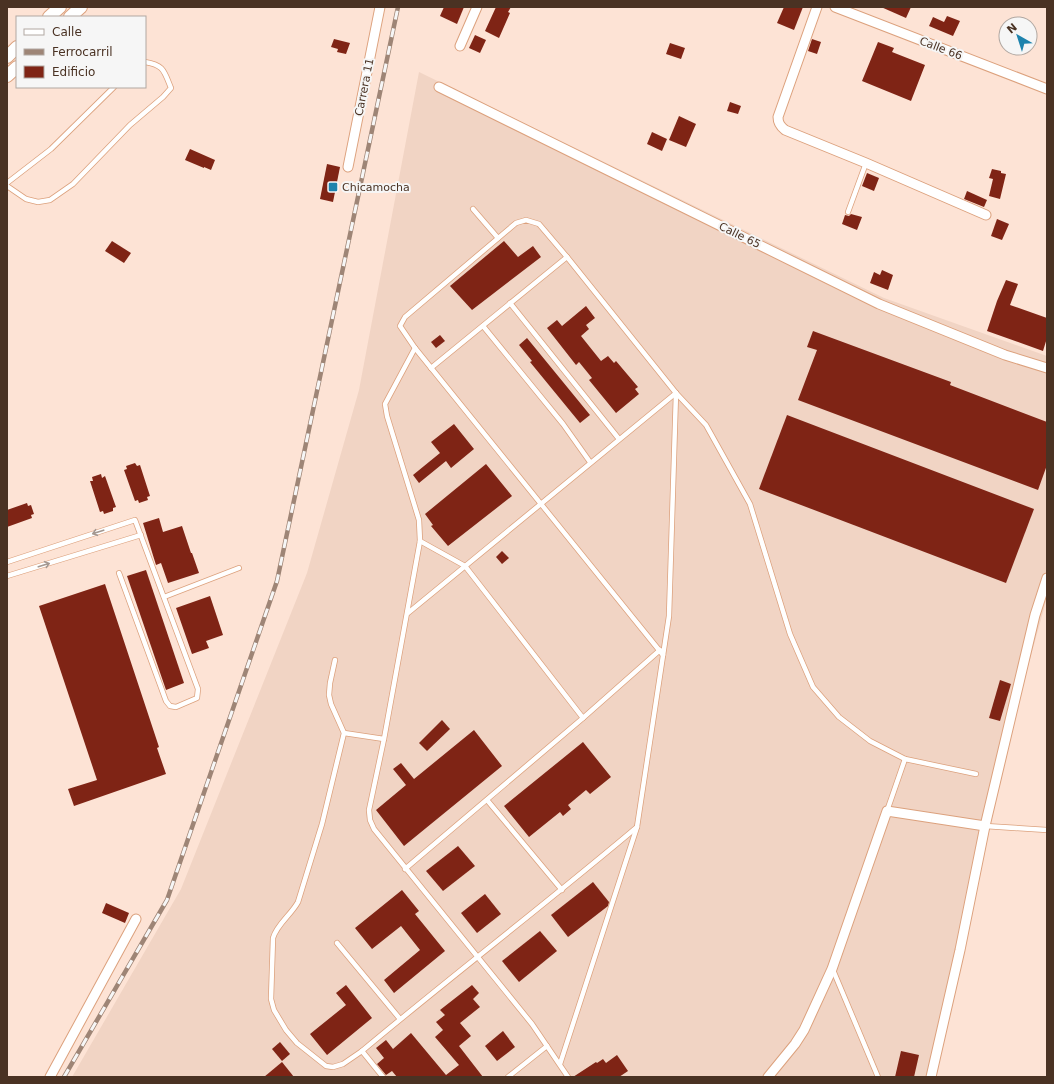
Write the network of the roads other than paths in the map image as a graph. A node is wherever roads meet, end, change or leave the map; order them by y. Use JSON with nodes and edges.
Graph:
{"nodes":[{"id":1,"x":60,"y":7,"type":"edge"},
{"id":2,"x":81,"y":7,"type":"edge"},
{"id":3,"x":380,"y":7,"type":"edge"},
{"id":4,"x":477,"y":7,"type":"edge"},
{"id":5,"x":817,"y":7,"type":"edge"},
{"id":6,"x":835,"y":7,"type":"edge"},
{"id":7,"x":50,"y":16,"type":"edge"},
{"id":8,"x":71,"y":16,"type":"edge"},
{"id":9,"x":460,"y":46,"type":"dead end"},
{"id":10,"x":16,"y":48,"type":"edge"},
{"id":11,"x":7,"y":57,"type":"edge"},
{"id":12,"x":146,"y":62,"type":"edge"},
{"id":13,"x":16,"y":68,"type":"edge"},
{"id":14,"x":7,"y":76,"type":"edge"},
{"id":15,"x":439,"y":87,"type":"dead end"},
{"id":16,"x":113,"y":88,"type":"edge"},
{"id":17,"x":1047,"y":88,"type":"edge"},
{"id":18,"x":866,"y":163,"type":"junction"},
{"id":19,"x":348,"y":167,"type":"dead end"},
{"id":20,"x":7,"y":184,"type":"edge"},
{"id":21,"x":473,"y":209,"type":"dead end"},
{"id":22,"x":848,"y":212,"type":"dead end"},
{"id":23,"x":986,"y":215,"type":"dead end"},
{"id":24,"x":498,"y":238,"type":"junction"},
{"id":25,"x":567,"y":257,"type":"junction"},
{"id":26,"x":510,"y":303,"type":"junction"},
{"id":27,"x":483,"y":326,"type":"junction"},
{"id":28,"x":415,"y":348,"type":"junction"},
{"id":29,"x":431,"y":368,"type":"junction"},
{"id":30,"x":1047,"y":368,"type":"edge"},
{"id":31,"x":676,"y":393,"type":"junction"},
{"id":32,"x":619,"y":439,"type":"junction"},
{"id":33,"x":590,"y":462,"type":"junction"},
{"id":34,"x":541,"y":503,"type":"junction"},
{"id":35,"x":141,"y":535,"type":"junction"},
{"id":36,"x":420,"y":542,"type":"junction"},
{"id":37,"x":7,"y":562,"type":"edge"},
{"id":38,"x":465,"y":566,"type":"junction"},
{"id":39,"x":239,"y":568,"type":"dead end"},
{"id":40,"x":120,"y":573,"type":"dead end"},
{"id":41,"x":7,"y":576,"type":"edge"},
{"id":42,"x":1047,"y":578,"type":"edge"},
{"id":43,"x":164,"y":597,"type":"junction"},
{"id":44,"x":408,"y":613,"type":"junction"},
{"id":45,"x":660,"y":650,"type":"junction"},
{"id":46,"x":664,"y":655,"type":"junction"},
{"id":47,"x":335,"y":660,"type":"dead end"},
{"id":48,"x":583,"y":718,"type":"junction"},
{"id":49,"x":344,"y":733,"type":"junction"},
{"id":50,"x":384,"y":738,"type":"junction"},
{"id":51,"x":905,"y":759,"type":"junction"},
{"id":52,"x":976,"y":774,"type":"dead end"},
{"id":53,"x":487,"y":800,"type":"junction"},
{"id":54,"x":886,"y":811,"type":"junction"},
{"id":55,"x":985,"y":826,"type":"junction"},
{"id":56,"x":638,"y":827,"type":"junction"},
{"id":57,"x":1047,"y":830,"type":"edge"},
{"id":58,"x":405,"y":868,"type":"junction"},
{"id":59,"x":562,"y":890,"type":"junction"},
{"id":60,"x":136,"y":919,"type":"dead end"},
{"id":61,"x":338,"y":943,"type":"dead end"},
{"id":62,"x":477,"y":956,"type":"junction"},
{"id":63,"x":832,"y":969,"type":"junction"},
{"id":64,"x":400,"y":1019,"type":"junction"},
{"id":65,"x":547,"y":1046,"type":"junction"},
{"id":66,"x":362,"y":1051,"type":"junction"},
{"id":67,"x":560,"y":1064,"type":"junction"},
{"id":68,"x":50,"y":1077,"type":"edge"},
{"id":69,"x":383,"y":1077,"type":"edge"},
{"id":70,"x":508,"y":1077,"type":"edge"},
{"id":71,"x":568,"y":1077,"type":"edge"},
{"id":72,"x":768,"y":1077,"type":"edge"},
{"id":73,"x":878,"y":1077,"type":"edge"},
{"id":74,"x":931,"y":1077,"type":"edge"}],
"edges":[{"from":1,"to":7,"type":"main road"},
{"from":2,"to":8,"type":"main road"},
{"from":3,"to":19,"type":"street","name":"Carrera 11"},
{"from":4,"to":9,"type":"street"},
{"from":5,"to":18,"type":"street"},
{"from":6,"to":17,"type":"street","name":"Calle 66"},
{"from":10,"to":11,"type":"main road"},
{"from":12,"to":20,"type":"lane"},
{"from":13,"to":14,"type":"main road"},
{"from":15,"to":30,"type":"street","name":"Calle 65"},
{"from":16,"to":20,"type":"lane"},
{"from":18,"to":22,"type":"lane"},
{"from":18,"to":23,"type":"street"},
{"from":21,"to":24,"type":"lane"},
{"from":24,"to":25,"type":"lane"},
{"from":24,"to":28,"type":"lane"},
{"from":25,"to":26,"type":"lane"},
{"from":25,"to":31,"type":"lane"},
{"from":26,"to":27,"type":"lane"},
{"from":26,"to":32,"type":"lane"},
{"from":27,"to":29,"type":"lane"},
{"from":27,"to":33,"type":"lane"},
{"from":28,"to":29,"type":"lane"},
{"from":28,"to":36,"type":"lane"},
{"from":29,"to":34,"type":"lane"},
{"from":31,"to":32,"type":"lane"},
{"from":31,"to":46,"type":"lane"},
{"from":31,"to":51,"type":"lane"},
{"from":32,"to":33,"type":"lane"},
{"from":33,"to":34,"type":"lane"},
{"from":34,"to":38,"type":"lane"},
{"from":34,"to":45,"type":"lane"},
{"from":35,"to":37,"type":"lane","one_way":true},
{"from":41,"to":35,"type":"lane","one_way":true},
{"from":35,"to":43,"type":"lane"},
{"from":36,"to":38,"type":"lane"},
{"from":36,"to":44,"type":"lane"},
{"from":38,"to":44,"type":"lane"},
{"from":38,"to":48,"type":"lane"},
{"from":39,"to":43,"type":"lane"},
{"from":40,"to":43,"type":"lane"},
{"from":42,"to":55,"type":"street"},
{"from":44,"to":50,"type":"lane"},
{"from":45,"to":46,"type":"lane"},
{"from":45,"to":48,"type":"lane"},
{"from":46,"to":56,"type":"lane"},
{"from":47,"to":49,"type":"lane"},
{"from":48,"to":53,"type":"lane"},
{"from":49,"to":50,"type":"lane"},
{"from":49,"to":66,"type":"lane"},
{"from":50,"to":58,"type":"lane"},
{"from":51,"to":52,"type":"lane"},
{"from":51,"to":54,"type":"lane"},
{"from":53,"to":58,"type":"lane"},
{"from":53,"to":59,"type":"lane"},
{"from":54,"to":55,"type":"street"},
{"from":54,"to":63,"type":"street"},
{"from":55,"to":57,"type":"lane"},
{"from":55,"to":74,"type":"street"},
{"from":56,"to":59,"type":"lane"},
{"from":56,"to":67,"type":"lane"},
{"from":58,"to":62,"type":"lane"},
{"from":59,"to":62,"type":"lane"},
{"from":60,"to":68,"type":"street"},
{"from":61,"to":64,"type":"lane"},
{"from":62,"to":64,"type":"lane"},
{"from":62,"to":65,"type":"lane"},
{"from":63,"to":72,"type":"street"},
{"from":63,"to":73,"type":"lane"},
{"from":64,"to":66,"type":"lane"},
{"from":65,"to":67,"type":"lane"},
{"from":65,"to":70,"type":"lane"},
{"from":66,"to":69,"type":"lane"},
{"from":67,"to":71,"type":"lane"}]}
